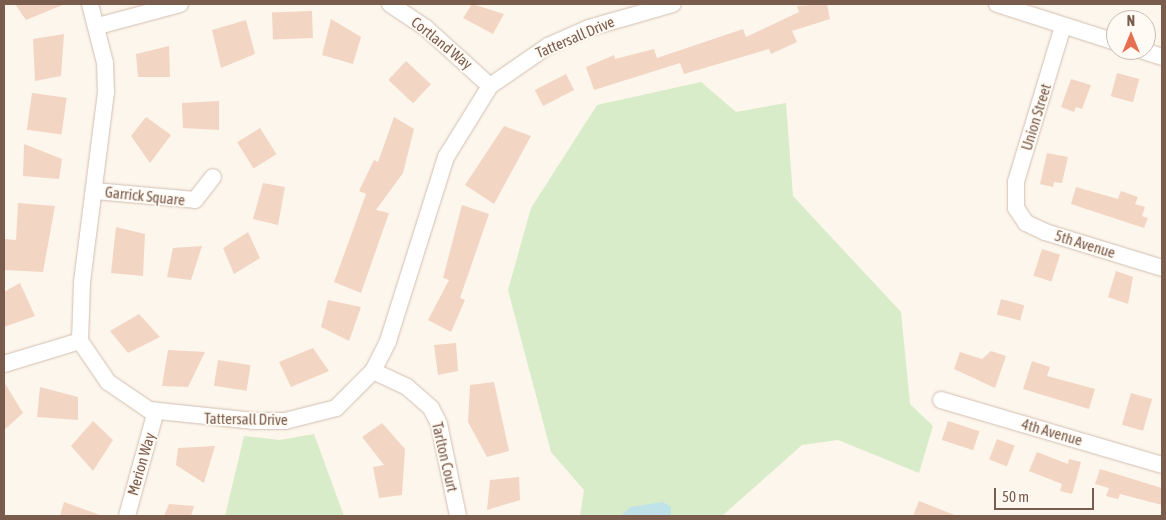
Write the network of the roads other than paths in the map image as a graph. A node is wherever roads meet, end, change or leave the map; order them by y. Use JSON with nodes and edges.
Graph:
{"nodes":[{"id":1,"x":90,"y":4,"type":"edge"},
{"id":2,"x":180,"y":4,"type":"edge"},
{"id":3,"x":390,"y":4,"type":"edge"},
{"id":4,"x":673,"y":4,"type":"edge"},
{"id":5,"x":997,"y":4,"type":"edge"},
{"id":6,"x":98,"y":26,"type":"junction"},
{"id":7,"x":1064,"y":26,"type":"junction"},
{"id":8,"x":1106,"y":39,"type":"edge"},
{"id":9,"x":490,"y":86,"type":"junction"},
{"id":10,"x":212,"y":177,"type":"dead end"},
{"id":11,"x":95,"y":191,"type":"junction"},
{"id":12,"x":1016,"y":208,"type":"joint"},
{"id":13,"x":1162,"y":268,"type":"edge"},
{"id":14,"x":80,"y":341,"type":"junction"},
{"id":15,"x":4,"y":364,"type":"edge"},
{"id":16,"x":373,"y":371,"type":"junction"},
{"id":17,"x":941,"y":400,"type":"dead end"},
{"id":18,"x":156,"y":411,"type":"junction"},
{"id":19,"x":1162,"y":465,"type":"edge"},
{"id":20,"x":126,"y":516,"type":"edge"},
{"id":21,"x":458,"y":516,"type":"edge"}],
"edges":[{"from":1,"to":6,"type":"street"},
{"from":2,"to":6,"type":"street"},
{"from":3,"to":9,"type":"street","name":"Cortland Way"},
{"from":4,"to":9,"type":"street","name":"Tattersall Drive"},
{"from":5,"to":7,"type":"street"},
{"from":6,"to":11,"type":"street"},
{"from":7,"to":8,"type":"street"},
{"from":7,"to":12,"type":"street","name":"Union Street"},
{"from":9,"to":16,"type":"street","name":"Tattersall Drive"},
{"from":10,"to":11,"type":"street","name":"Garrick Square"},
{"from":11,"to":14,"type":"street"},
{"from":12,"to":13,"type":"street","name":"5th Avenue"},
{"from":14,"to":15,"type":"street"},
{"from":14,"to":18,"type":"street","name":"Tattersall Drive"},
{"from":16,"to":18,"type":"street","name":"Tattersall Drive"},
{"from":16,"to":21,"type":"street","name":"Tarlton Court"},
{"from":17,"to":19,"type":"street","name":"4th Avenue"},
{"from":18,"to":20,"type":"street","name":"Merion Way"}]}
